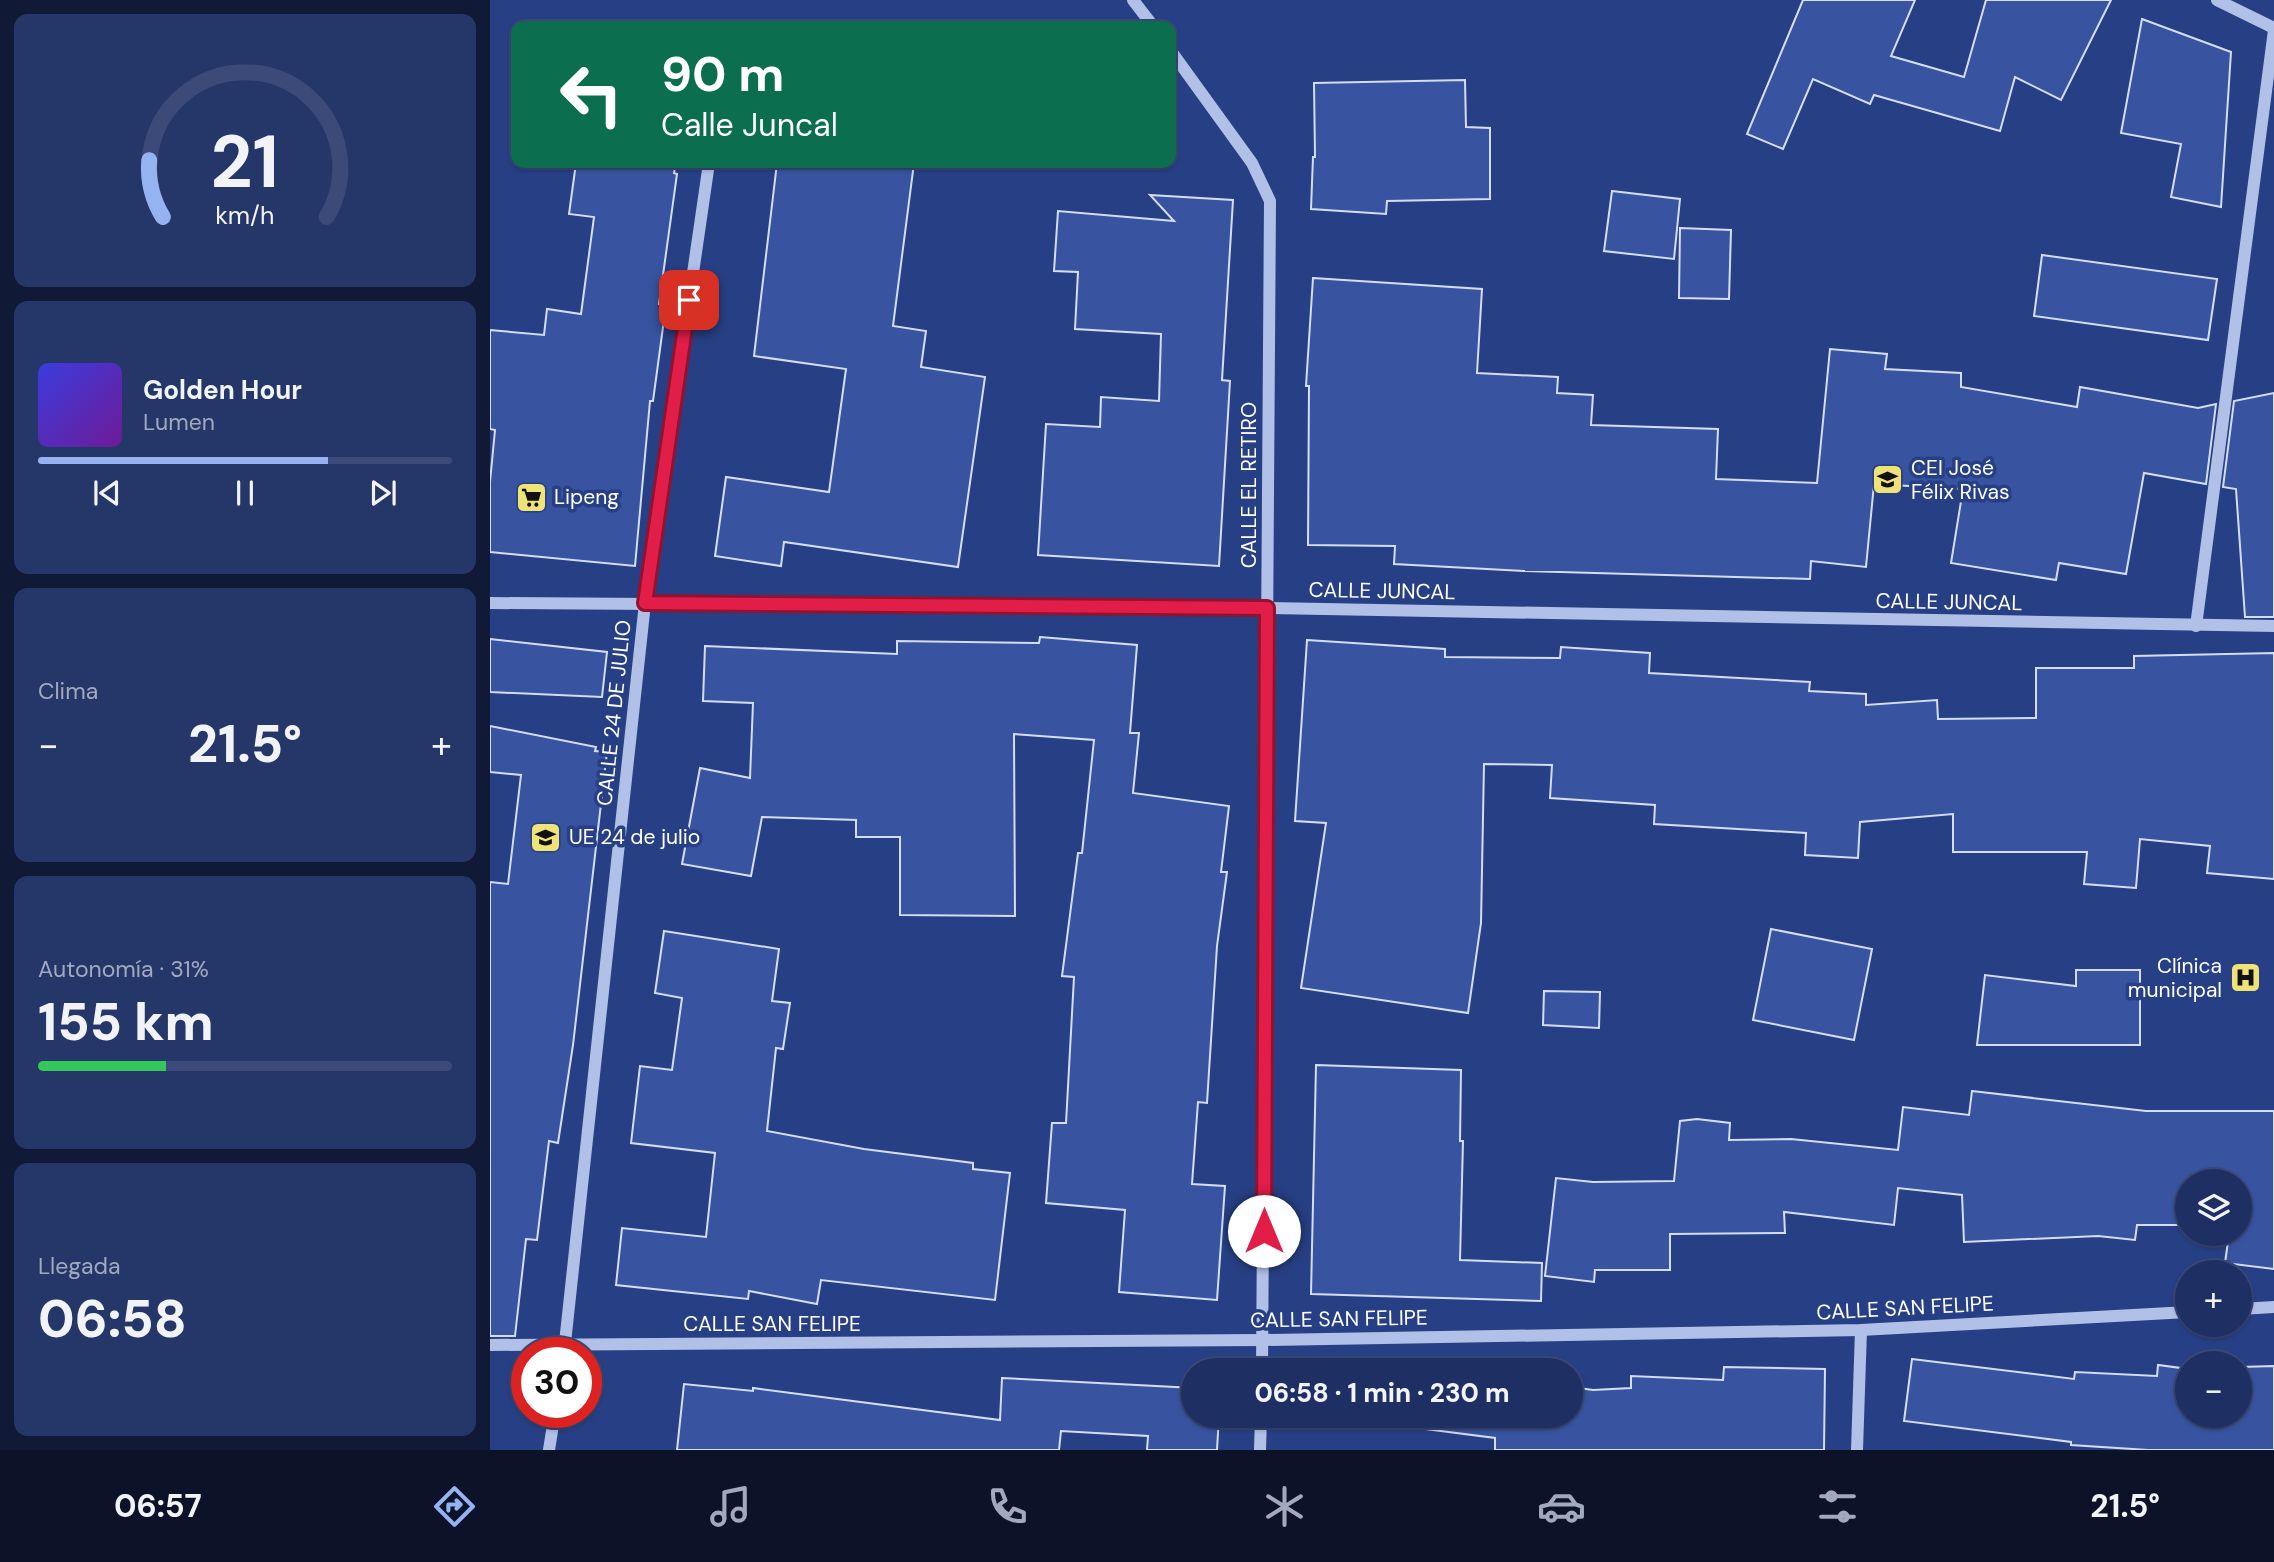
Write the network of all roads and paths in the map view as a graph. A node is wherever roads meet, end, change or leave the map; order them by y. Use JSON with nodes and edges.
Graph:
{"nodes":[{"id":1,"x":1133,"y":0,"type":"edge"},
{"id":2,"x":2217,"y":0,"type":"edge"},
{"id":3,"x":1149,"y":21,"type":"edge"},
{"id":4,"x":2274,"y":29,"type":"edge"},
{"id":5,"x":1176,"y":58,"type":"edge"},
{"id":6,"x":708,"y":168,"type":"edge"},
{"id":7,"x":490,"y":603,"type":"edge"},
{"id":8,"x":645,"y":603,"type":"junction"},
{"id":9,"x":1267,"y":608,"type":"junction"},
{"id":10,"x":2196,"y":626,"type":"junction"},
{"id":11,"x":2274,"y":626,"type":"edge"},
{"id":12,"x":2274,"y":1307,"type":"edge"},
{"id":13,"x":2252,"y":1308,"type":"edge"},
{"id":14,"x":2175,"y":1313,"type":"edge"},
{"id":15,"x":1861,"y":1330,"type":"junction"},
{"id":16,"x":565,"y":1337,"type":"edge"},
{"id":17,"x":1263,"y":1340,"type":"junction"},
{"id":18,"x":490,"y":1345,"type":"edge"},
{"id":19,"x":511,"y":1346,"type":"edge"},
{"id":20,"x":602,"y":1349,"type":"edge"},
{"id":21,"x":1262,"y":1358,"type":"edge"},
{"id":22,"x":552,"y":1428,"type":"edge"},
{"id":23,"x":1261,"y":1428,"type":"edge"},
{"id":24,"x":549,"y":1450,"type":"edge"},
{"id":25,"x":1260,"y":1450,"type":"edge"},
{"id":26,"x":1857,"y":1450,"type":"edge"}],
"edges":[{"from":1,"to":3,"type":"street"},
{"from":2,"to":4,"type":"street"},
{"from":4,"to":10,"type":"street"},
{"from":5,"to":9,"type":"street","name":"CALLE EL RETIRO"},
{"from":6,"to":8,"type":"street","name":"CALLE 24 DE JULIO"},
{"from":7,"to":8,"type":"street","name":"CALLE JUNCAL"},
{"from":8,"to":9,"type":"street","name":"CALLE JUNCAL"},
{"from":8,"to":16,"type":"street","name":"CALLE 24 DE JULIO"},
{"from":9,"to":10,"type":"street","name":"CALLE JUNCAL"},
{"from":9,"to":17,"type":"street","name":"CALLE EL RETIRO"},
{"from":10,"to":11,"type":"street","name":"CALLE JUNCAL"},
{"from":12,"to":13,"type":"street"},
{"from":14,"to":15,"type":"street","name":"CALLE SAN FELIPE"},
{"from":15,"to":17,"type":"street","name":"CALLE SAN FELIPE"},
{"from":15,"to":26,"type":"street"},
{"from":17,"to":20,"type":"street","name":"CALLE SAN FELIPE"},
{"from":17,"to":21,"type":"street","name":"CALLE EL RETIRO"},
{"from":18,"to":19,"type":"street","name":"CALLE SAN FELIPE"},
{"from":22,"to":24,"type":"street"},
{"from":23,"to":25,"type":"street"}]}
